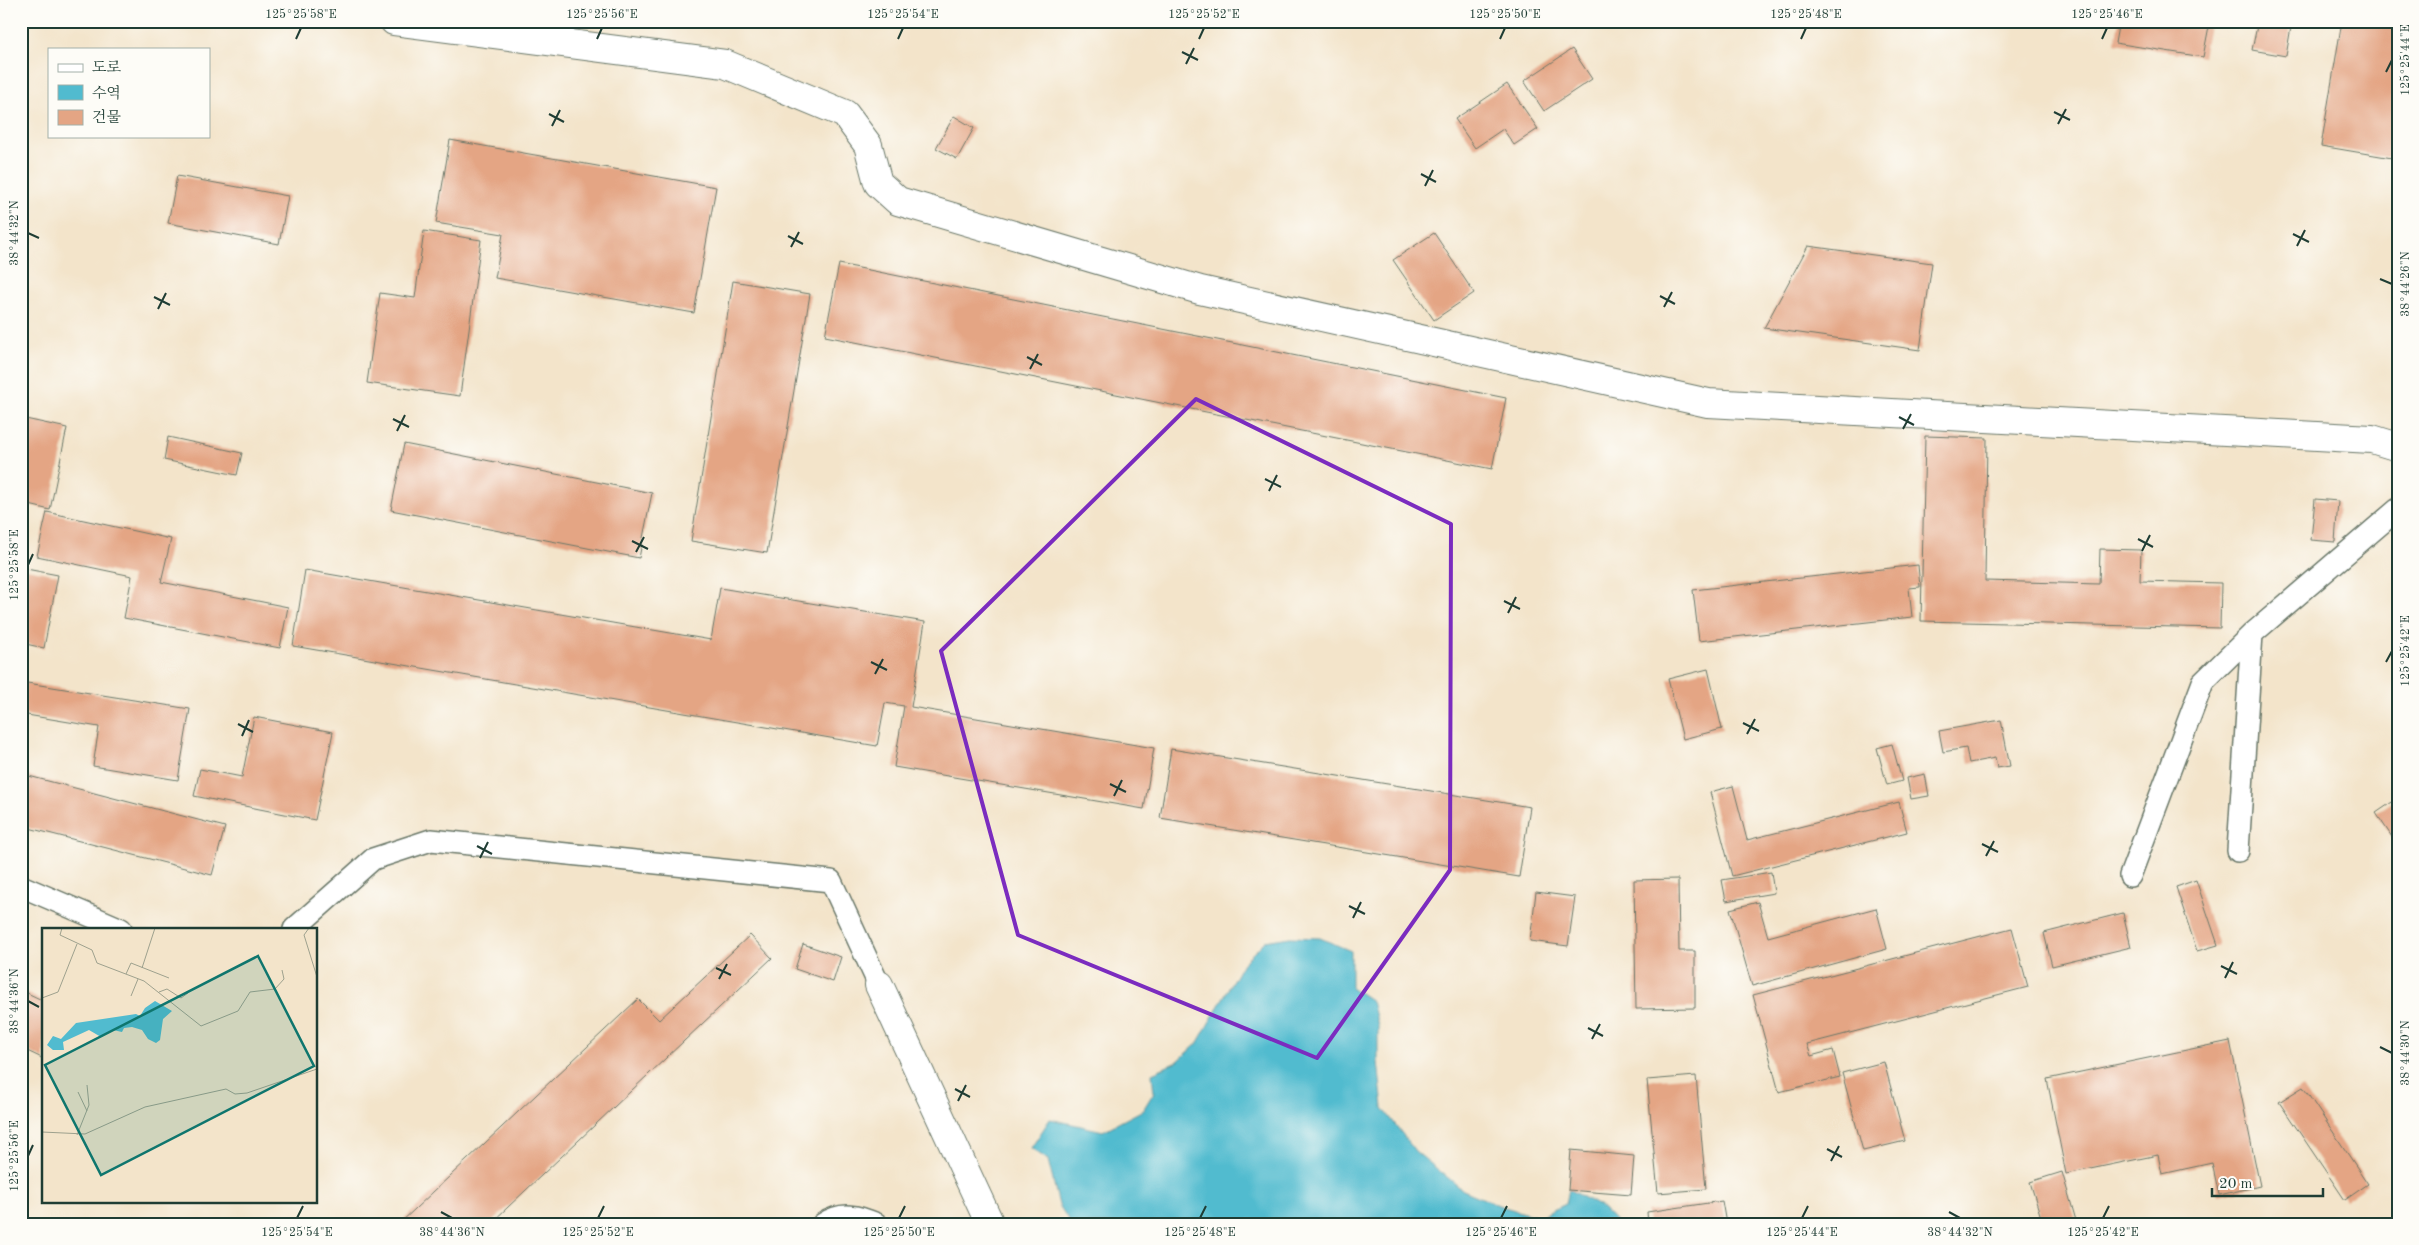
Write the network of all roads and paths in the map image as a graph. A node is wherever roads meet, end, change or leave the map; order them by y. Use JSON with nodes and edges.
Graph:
{"nodes":[{"id":1,"x":394,"y":21,"type":"edge"},
{"id":2,"x":2398,"y":447,"type":"edge"},
{"id":3,"x":2398,"y":509,"type":"edge"},
{"id":4,"x":2252,"y":634,"type":"junction"},
{"id":5,"x":2238,"y":851,"type":"dead end"},
{"id":6,"x":2130,"y":876,"type":"dead end"},
{"id":7,"x":21,"y":886,"type":"edge"},
{"id":8,"x":120,"y":928,"type":"edge"},
{"id":9,"x":295,"y":928,"type":"edge"},
{"id":10,"x":879,"y":985,"type":"joint"},
{"id":11,"x":823,"y":1224,"type":"edge"},
{"id":12,"x":877,"y":1224,"type":"edge"},
{"id":13,"x":990,"y":1224,"type":"edge"}],
"edges":[{"from":1,"to":2,"type":"street"},
{"from":3,"to":4,"type":"lane"},
{"from":4,"to":5,"type":"lane"},
{"from":4,"to":6,"type":"lane"},
{"from":7,"to":8,"type":"lane"},
{"from":9,"to":10,"type":"lane"},
{"from":10,"to":13,"type":"street"},
{"from":11,"to":12,"type":"lane"}]}
